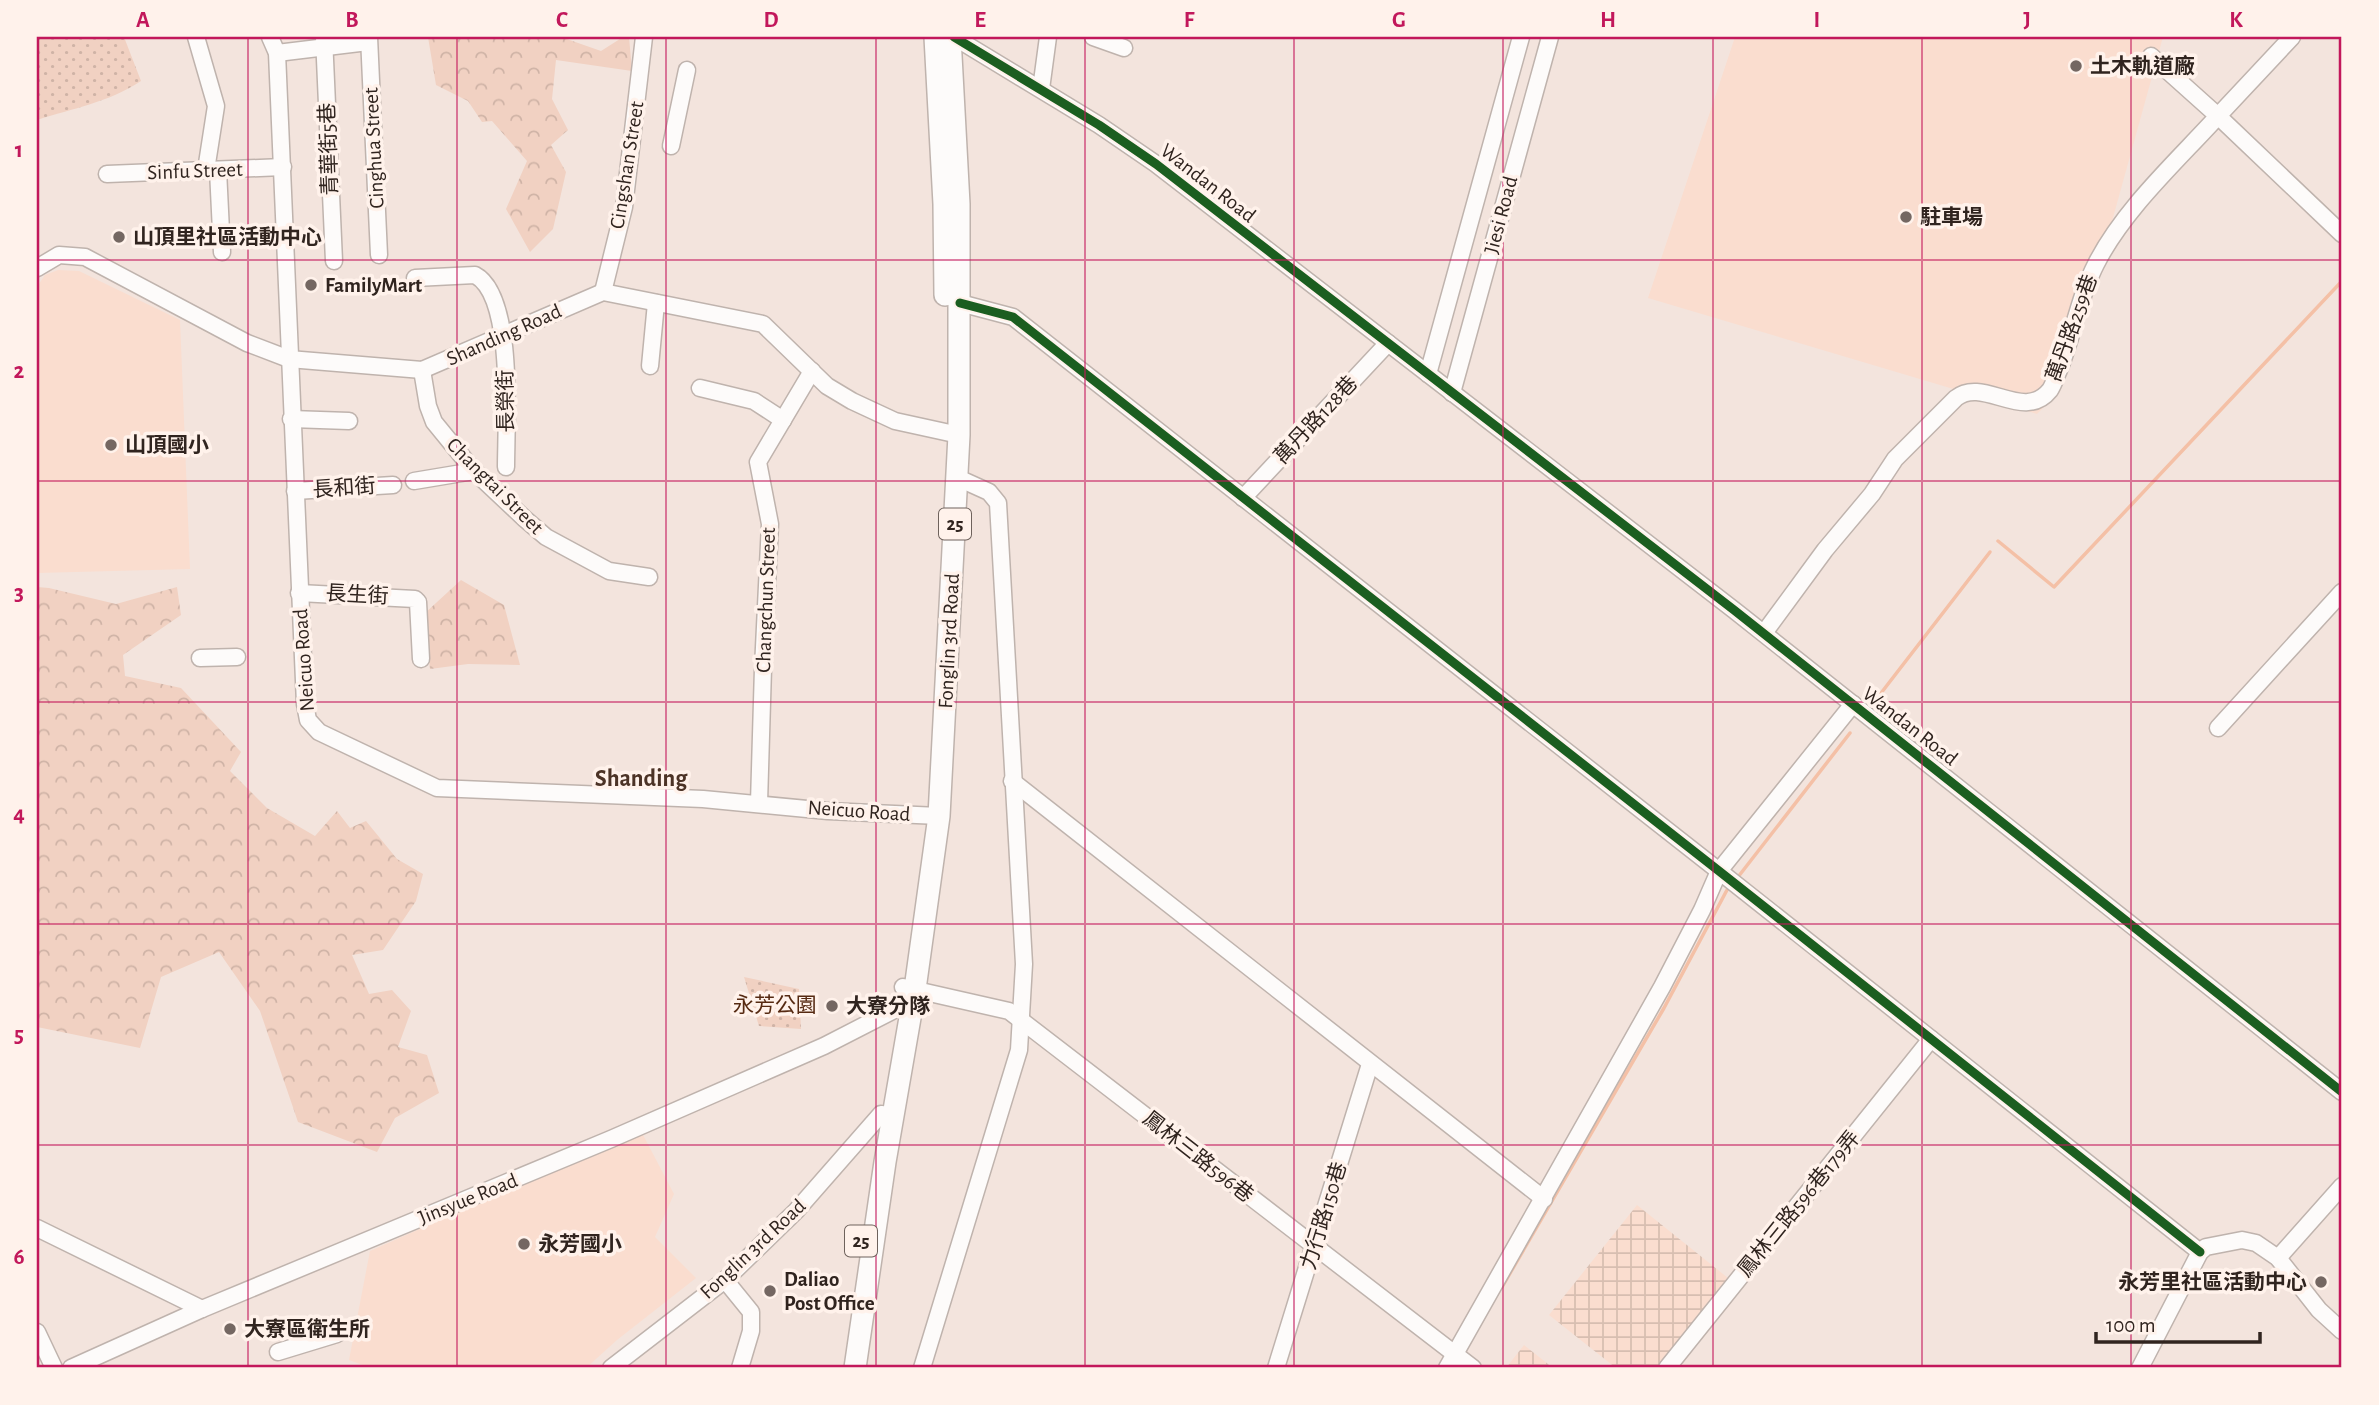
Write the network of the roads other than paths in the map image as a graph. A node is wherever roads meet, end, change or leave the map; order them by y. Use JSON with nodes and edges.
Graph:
{"nodes":[{"id":1,"x":196,"y":37,"type":"edge"},
{"id":2,"x":270,"y":37,"type":"edge"},
{"id":3,"x":644,"y":37,"type":"edge"},
{"id":4,"x":935,"y":37,"type":"edge"},
{"id":5,"x":952,"y":37,"type":"edge"},
{"id":6,"x":1048,"y":37,"type":"edge"},
{"id":7,"x":1093,"y":37,"type":"edge"},
{"id":8,"x":1521,"y":37,"type":"edge"},
{"id":9,"x":1550,"y":37,"type":"edge"},
{"id":10,"x":2292,"y":37,"type":"edge"},
{"id":11,"x":368,"y":39,"type":"edge"},
{"id":12,"x":324,"y":41,"type":"edge"},
{"id":13,"x":1124,"y":48,"type":"dead end"},
{"id":14,"x":278,"y":53,"type":"junction"},
{"id":15,"x":2151,"y":56,"type":"dead end"},
{"id":16,"x":687,"y":70,"type":"dead end"},
{"id":17,"x":1041,"y":89,"type":"junction"},
{"id":18,"x":2218,"y":116,"type":"junction"},
{"id":19,"x":671,"y":146,"type":"dead end"},
{"id":20,"x":284,"y":167,"type":"junction"},
{"id":21,"x":212,"y":170,"type":"junction"},
{"id":22,"x":107,"y":174,"type":"dead end"},
{"id":23,"x":2342,"y":234,"type":"edge"},
{"id":24,"x":222,"y":252,"type":"dead end"},
{"id":25,"x":379,"y":256,"type":"dead end"},
{"id":26,"x":334,"y":261,"type":"dead end"},
{"id":27,"x":37,"y":268,"type":"edge"},
{"id":28,"x":415,"y":278,"type":"dead end"},
{"id":29,"x":603,"y":292,"type":"junction"},
{"id":30,"x":656,"y":303,"type":"junction"},
{"id":31,"x":960,"y":303,"type":"junction"},
{"id":32,"x":503,"y":335,"type":"junction"},
{"id":33,"x":1388,"y":343,"type":"junction"},
{"id":34,"x":289,"y":359,"type":"junction"},
{"id":35,"x":650,"y":366,"type":"dead end"},
{"id":36,"x":422,"y":370,"type":"junction"},
{"id":37,"x":812,"y":371,"type":"junction"},
{"id":38,"x":1428,"y":374,"type":"junction"},
{"id":39,"x":700,"y":388,"type":"dead end"},
{"id":40,"x":1452,"y":393,"type":"junction"},
{"id":41,"x":291,"y":419,"type":"junction"},
{"id":42,"x":783,"y":420,"type":"junction"},
{"id":43,"x":349,"y":421,"type":"dead end"},
{"id":44,"x":952,"y":434,"type":"junction"},
{"id":45,"x":506,"y":467,"type":"dead end"},
{"id":46,"x":474,"y":471,"type":"junction"},
{"id":47,"x":958,"y":478,"type":"junction"},
{"id":48,"x":414,"y":481,"type":"dead end"},
{"id":49,"x":393,"y":485,"type":"dead end"},
{"id":50,"x":295,"y":491,"type":"junction"},
{"id":51,"x":1243,"y":498,"type":"junction"},
{"id":52,"x":649,"y":577,"type":"dead end"},
{"id":53,"x":2342,"y":592,"type":"edge"},
{"id":54,"x":299,"y":593,"type":"junction"},
{"id":55,"x":1764,"y":633,"type":"junction"},
{"id":56,"x":237,"y":657,"type":"dead end"},
{"id":57,"x":200,"y":658,"type":"dead end"},
{"id":58,"x":421,"y":659,"type":"dead end"},
{"id":59,"x":1853,"y":704,"type":"junction"},
{"id":60,"x":2218,"y":728,"type":"dead end"},
{"id":61,"x":1012,"y":781,"type":"junction"},
{"id":62,"x":759,"y":803,"type":"junction"},
{"id":63,"x":932,"y":816,"type":"junction"},
{"id":64,"x":1719,"y":871,"type":"junction"},
{"id":65,"x":908,"y":998,"type":"junction"},
{"id":66,"x":1021,"y":1021,"type":"junction"},
{"id":67,"x":1931,"y":1039,"type":"junction"},
{"id":68,"x":1370,"y":1064,"type":"junction"},
{"id":69,"x":2342,"y":1093,"type":"edge"},
{"id":70,"x":887,"y":1115,"type":"junction"},
{"id":71,"x":2342,"y":1186,"type":"edge"},
{"id":72,"x":1544,"y":1199,"type":"junction"},
{"id":73,"x":37,"y":1227,"type":"edge"},
{"id":74,"x":1315,"y":1247,"type":"junction"},
{"id":75,"x":2200,"y":1252,"type":"junction"},
{"id":76,"x":2278,"y":1258,"type":"junction"},
{"id":77,"x":725,"y":1280,"type":"junction"},
{"id":78,"x":202,"y":1309,"type":"junction"},
{"id":79,"x":2342,"y":1331,"type":"edge"},
{"id":80,"x":37,"y":1332,"type":"edge"},
{"id":81,"x":337,"y":1334,"type":"dead end"},
{"id":82,"x":278,"y":1352,"type":"dead end"},
{"id":83,"x":1455,"y":1353,"type":"junction"},
{"id":84,"x":54,"y":1368,"type":"edge"},
{"id":85,"x":71,"y":1368,"type":"edge"},
{"id":86,"x":611,"y":1368,"type":"edge"},
{"id":87,"x":740,"y":1368,"type":"edge"},
{"id":88,"x":843,"y":1368,"type":"edge"},
{"id":89,"x":855,"y":1368,"type":"edge"},
{"id":90,"x":922,"y":1368,"type":"edge"},
{"id":91,"x":1276,"y":1368,"type":"edge"},
{"id":92,"x":1447,"y":1368,"type":"edge"},
{"id":93,"x":1473,"y":1368,"type":"edge"},
{"id":94,"x":1667,"y":1368,"type":"edge"},
{"id":95,"x":2140,"y":1368,"type":"edge"}],
"edges":[{"from":1,"to":21,"type":"street"},
{"from":2,"to":14,"type":"street","name":"Neicuo Road"},
{"from":3,"to":29,"type":"street","name":"Cingshan Street"},
{"from":4,"to":44,"type":"main road","name":"Fonglin 3rd Road","number":"25"},
{"from":5,"to":17,"type":"street","name":"Wandan Road"},
{"from":5,"to":31,"type":"main road","name":"Fonglin 3rd Road","number":"25"},
{"from":6,"to":17,"type":"street"},
{"from":7,"to":13,"type":"street"},
{"from":8,"to":38,"type":"street","name":"Jiesi Road"},
{"from":9,"to":40,"type":"street","name":"Jiesi Road"},
{"from":10,"to":18,"type":"street","name":"萬丹路259巷"},
{"from":11,"to":12,"type":"street"},
{"from":11,"to":25,"type":"street","name":"Cinghua Street"},
{"from":12,"to":14,"type":"street"},
{"from":12,"to":26,"type":"street","name":"青華街5巷"},
{"from":14,"to":20,"type":"street","name":"Neicuo Road"},
{"from":15,"to":18,"type":"street"},
{"from":16,"to":19,"type":"street"},
{"from":17,"to":33,"type":"street","name":"Wandan Road"},
{"from":18,"to":23,"type":"street"},
{"from":18,"to":55,"type":"street","name":"萬丹路259巷"},
{"from":20,"to":21,"type":"street","name":"Sinfu Street"},
{"from":20,"to":34,"type":"street","name":"Neicuo Road"},
{"from":21,"to":22,"type":"street","name":"Sinfu Street"},
{"from":21,"to":24,"type":"street"},
{"from":27,"to":34,"type":"street","name":"Shanding Road"},
{"from":28,"to":32,"type":"street","name":"長榮街"},
{"from":29,"to":30,"type":"street"},
{"from":29,"to":32,"type":"street","name":"Shanding Road"},
{"from":30,"to":35,"type":"street"},
{"from":30,"to":37,"type":"street"},
{"from":31,"to":44,"type":"main road","name":"Fonglin 3rd Road","number":"25"},
{"from":31,"to":51,"type":"street"},
{"from":32,"to":36,"type":"street","name":"Shanding Road"},
{"from":32,"to":45,"type":"street","name":"長榮街"},
{"from":33,"to":38,"type":"street","name":"Wandan Road"},
{"from":33,"to":51,"type":"street","name":"萬丹路128巷"},
{"from":34,"to":36,"type":"street","name":"Shanding Road"},
{"from":34,"to":41,"type":"street","name":"Neicuo Road"},
{"from":36,"to":46,"type":"street","name":"Changtai Street"},
{"from":37,"to":42,"type":"street","name":"Changchun Street"},
{"from":37,"to":44,"type":"street"},
{"from":38,"to":40,"type":"street","name":"Wandan Road"},
{"from":39,"to":42,"type":"street"},
{"from":40,"to":55,"type":"street","name":"Wandan Road"},
{"from":41,"to":43,"type":"street"},
{"from":41,"to":50,"type":"street","name":"Neicuo Road"},
{"from":42,"to":62,"type":"street","name":"Changchun Street"},
{"from":44,"to":47,"type":"main road","name":"Fonglin 3rd Road","number":"25"},
{"from":44,"to":63,"type":"main road","name":"Fonglin 3rd Road","number":"25"},
{"from":46,"to":48,"type":"street"},
{"from":46,"to":52,"type":"street","name":"Changtai Street"},
{"from":47,"to":61,"type":"street"},
{"from":47,"to":63,"type":"main road","name":"Fonglin 3rd Road","number":"25"},
{"from":49,"to":50,"type":"street","name":"長和街"},
{"from":50,"to":54,"type":"street","name":"Neicuo Road"},
{"from":51,"to":64,"type":"street"},
{"from":53,"to":60,"type":"street"},
{"from":54,"to":58,"type":"street","name":"長生街"},
{"from":54,"to":62,"type":"street","name":"Neicuo Road"},
{"from":55,"to":59,"type":"street","name":"Wandan Road"},
{"from":56,"to":57,"type":"street"},
{"from":59,"to":64,"type":"street"},
{"from":59,"to":69,"type":"street","name":"Wandan Road"},
{"from":61,"to":66,"type":"street"},
{"from":61,"to":68,"type":"street"},
{"from":62,"to":63,"type":"street","name":"Neicuo Road"},
{"from":63,"to":65,"type":"main road","name":"Fonglin 3rd Road","number":"25"},
{"from":64,"to":67,"type":"street"},
{"from":64,"to":72,"type":"street"},
{"from":65,"to":66,"type":"street","name":"鳳林三路596巷"},
{"from":65,"to":70,"type":"main road","number":"25"},
{"from":65,"to":78,"type":"street","name":"Jinsyue Road"},
{"from":66,"to":74,"type":"street","name":"鳳林三路596巷"},
{"from":66,"to":90,"type":"street"},
{"from":67,"to":75,"type":"street"},
{"from":67,"to":94,"type":"street","name":"鳳林三路596巷179弄"},
{"from":68,"to":72,"type":"street"},
{"from":68,"to":74,"type":"street","name":"力行路150巷"},
{"from":70,"to":77,"type":"street","name":"Fonglin 3rd Road"},
{"from":70,"to":88,"type":"main road","number":"25"},
{"from":70,"to":89,"type":"main road","number":"25"},
{"from":71,"to":76,"type":"street"},
{"from":72,"to":83,"type":"street"},
{"from":73,"to":78,"type":"street"},
{"from":74,"to":83,"type":"street","name":"鳳林三路596巷"},
{"from":74,"to":91,"type":"street","name":"力行路150巷"},
{"from":75,"to":76,"type":"street"},
{"from":75,"to":95,"type":"street"},
{"from":76,"to":79,"type":"street"},
{"from":77,"to":86,"type":"street","name":"Fonglin 3rd Road"},
{"from":77,"to":87,"type":"street"},
{"from":78,"to":85,"type":"street","name":"Jinsyue Road"},
{"from":80,"to":84,"type":"street"},
{"from":81,"to":82,"type":"street"},
{"from":83,"to":92,"type":"street"},
{"from":83,"to":93,"type":"street","name":"鳳林三路596巷"}]}
